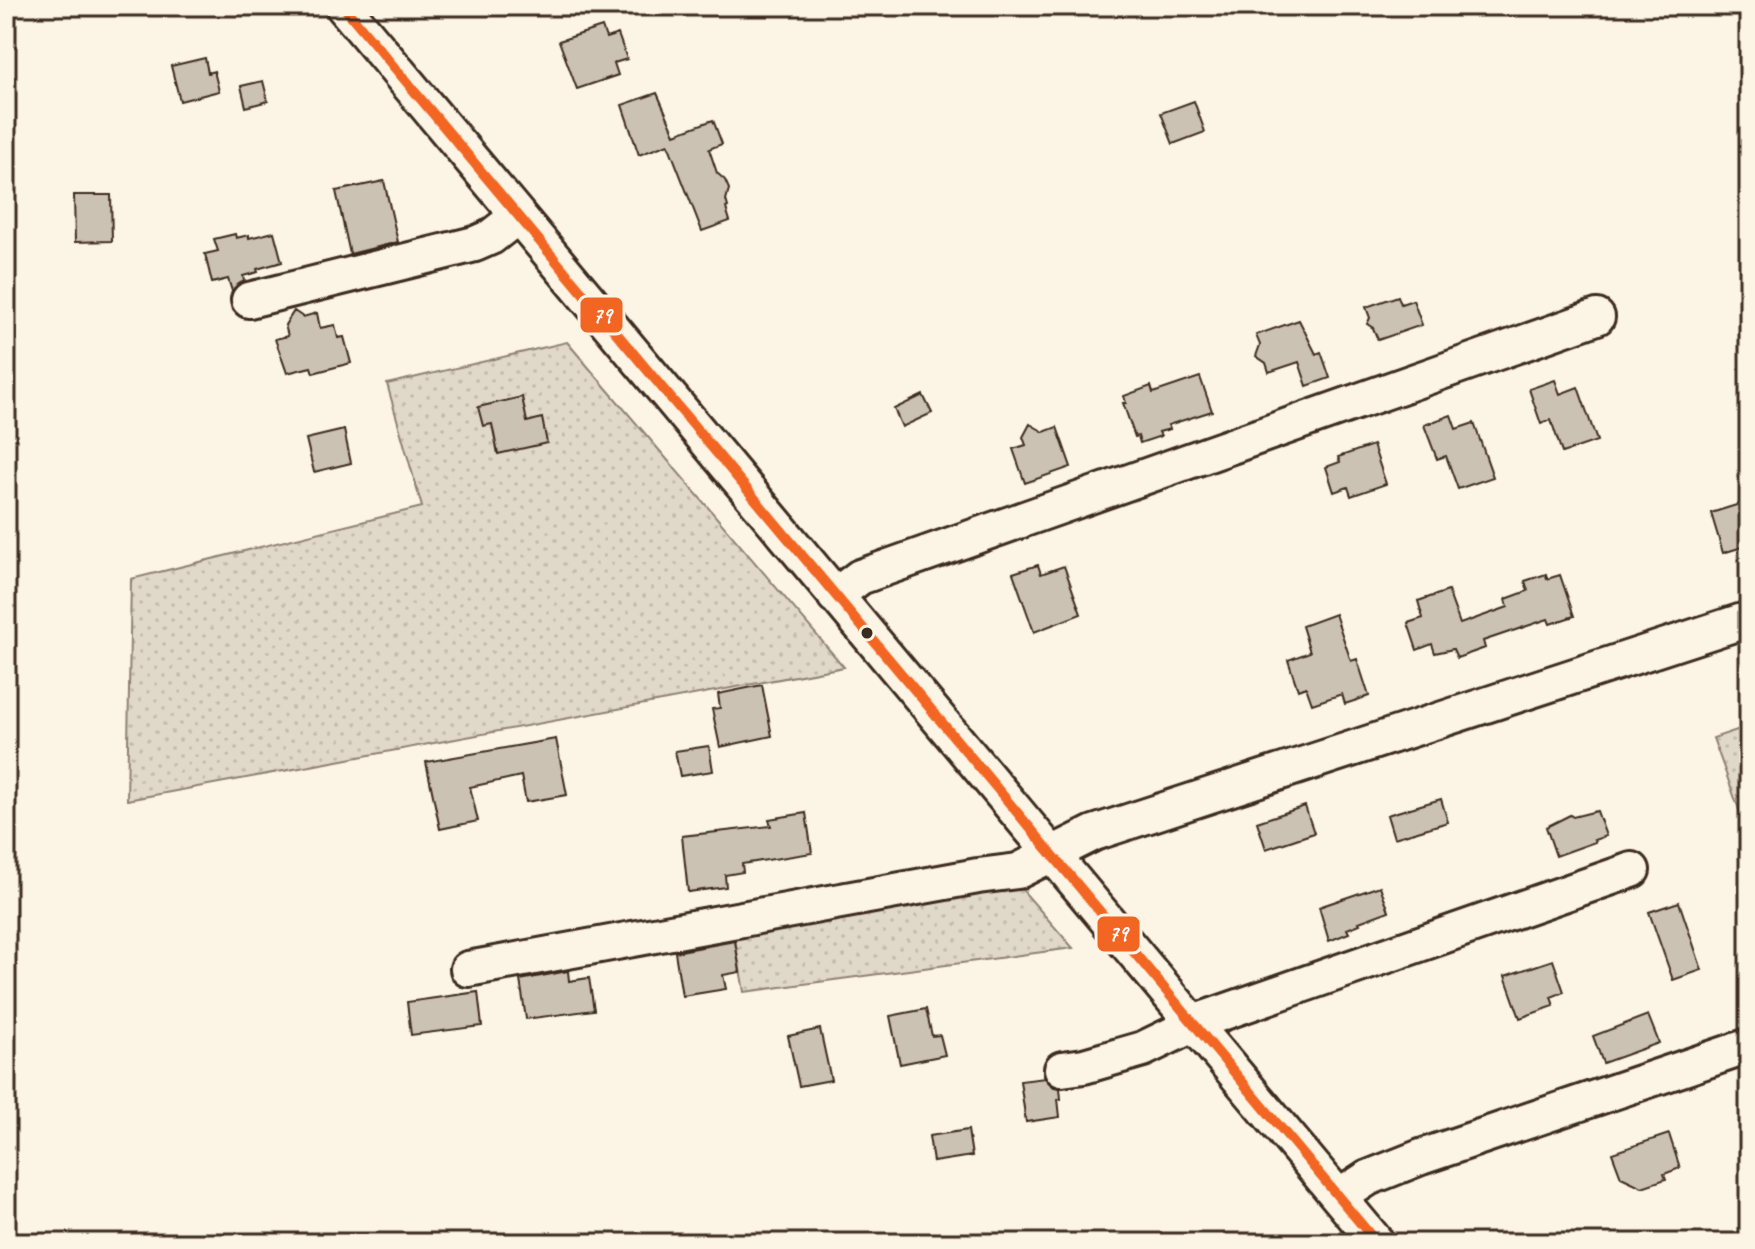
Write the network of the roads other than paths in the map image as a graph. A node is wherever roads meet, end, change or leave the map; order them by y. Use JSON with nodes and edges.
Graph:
{"nodes":[{"id":1,"x":343,"y":6,"type":"edge"},
{"id":2,"x":518,"y":216,"type":"junction"},
{"id":3,"x":249,"y":300,"type":"dead end"},
{"id":4,"x":1597,"y":317,"type":"dead end"},
{"id":5,"x":835,"y":596,"type":"junction"},
{"id":6,"x":1749,"y":619,"type":"edge"},
{"id":7,"x":1052,"y":855,"type":"junction"},
{"id":8,"x":1632,"y":870,"type":"dead end"},
{"id":9,"x":468,"y":969,"type":"dead end"},
{"id":10,"x":1193,"y":1024,"type":"junction"},
{"id":11,"x":1749,"y":1046,"type":"edge"},
{"id":12,"x":1062,"y":1069,"type":"dead end"},
{"id":13,"x":1339,"y":1197,"type":"junction"},
{"id":14,"x":1377,"y":1243,"type":"edge"}],
"edges":[{"from":1,"to":2,"type":"street"},
{"from":2,"to":3,"type":"street"},
{"from":2,"to":5,"type":"street"},
{"from":4,"to":5,"type":"street"},
{"from":5,"to":7,"type":"street"},
{"from":6,"to":7,"type":"street"},
{"from":7,"to":9,"type":"street"},
{"from":7,"to":10,"type":"street"},
{"from":8,"to":10,"type":"street"},
{"from":10,"to":12,"type":"street"},
{"from":10,"to":13,"type":"street"},
{"from":11,"to":13,"type":"street"},
{"from":13,"to":14,"type":"street"}]}
